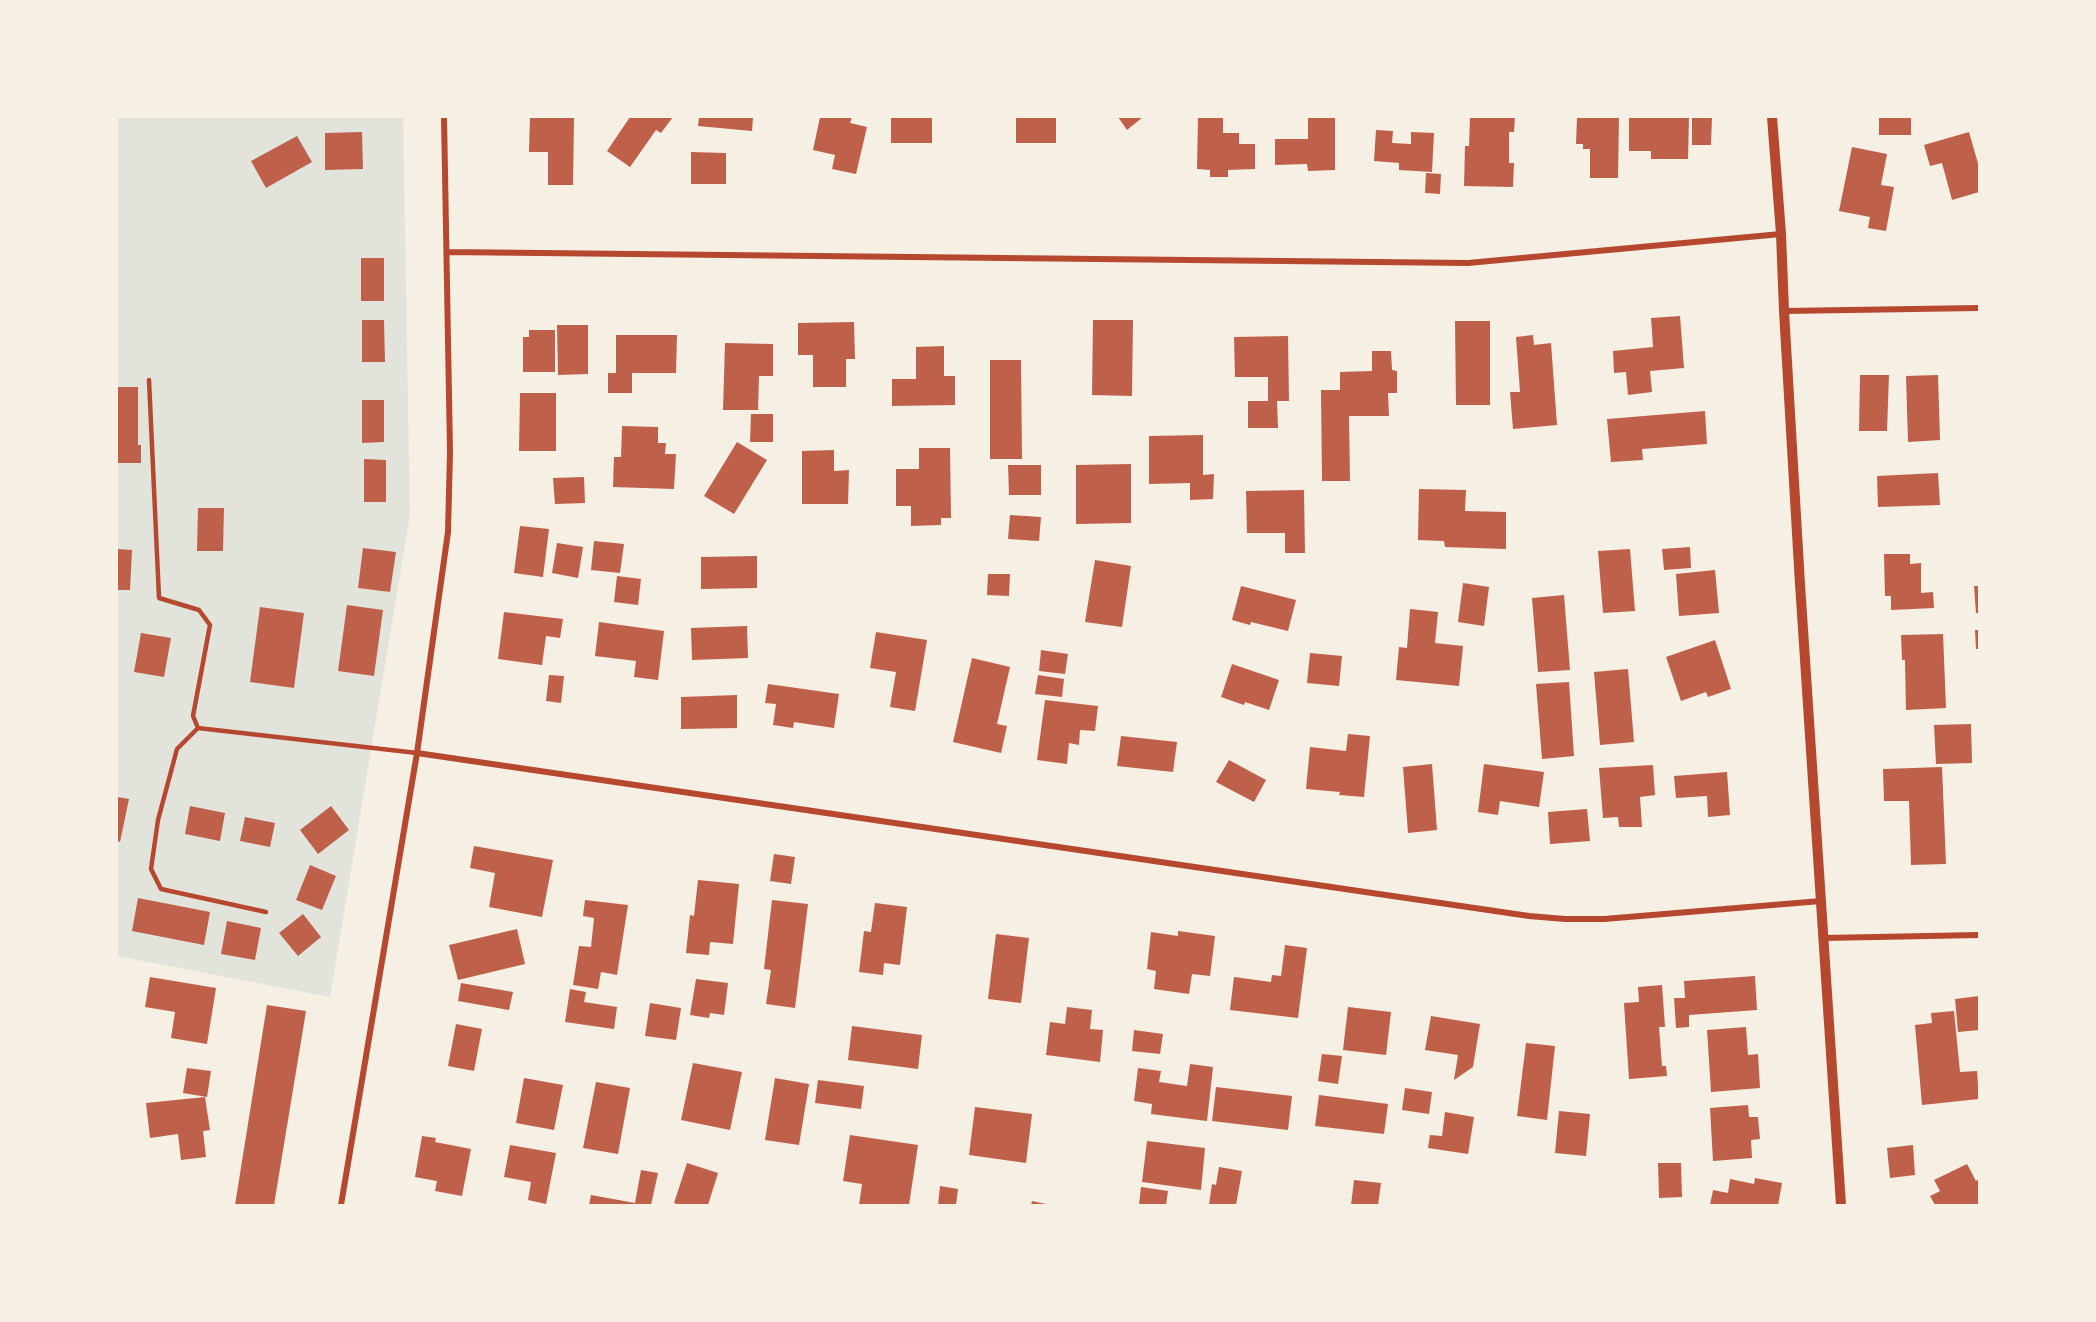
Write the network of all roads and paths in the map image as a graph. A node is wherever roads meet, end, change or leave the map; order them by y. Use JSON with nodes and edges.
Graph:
{"nodes":[{"id":1,"x":444,"y":117,"type":"edge"},
{"id":2,"x":1772,"y":117,"type":"edge"},
{"id":3,"x":1781,"y":234,"type":"junction"},
{"id":4,"x":447,"y":252,"type":"junction"},
{"id":5,"x":1979,"y":308,"type":"edge"},
{"id":6,"x":1784,"y":311,"type":"junction"},
{"id":7,"x":149,"y":380,"type":"dead end"},
{"id":8,"x":198,"y":728,"type":"junction"},
{"id":9,"x":417,"y":753,"type":"junction"},
{"id":10,"x":1821,"y":901,"type":"junction"},
{"id":11,"x":266,"y":912,"type":"dead end"},
{"id":12,"x":1979,"y":935,"type":"edge"},
{"id":13,"x":1824,"y":938,"type":"junction"},
{"id":14,"x":341,"y":1205,"type":"edge"},
{"id":15,"x":1841,"y":1205,"type":"edge"}],
"edges":[{"from":1,"to":4,"type":"street"},
{"from":2,"to":3,"type":"street"},
{"from":3,"to":4,"type":"street"},
{"from":3,"to":6,"type":"street"},
{"from":4,"to":9,"type":"street"},
{"from":5,"to":6,"type":"street"},
{"from":6,"to":10,"type":"street"},
{"from":7,"to":8,"type":"lane"},
{"from":8,"to":9,"type":"lane"},
{"from":8,"to":11,"type":"lane"},
{"from":9,"to":10,"type":"street"},
{"from":9,"to":14,"type":"street"},
{"from":10,"to":13,"type":"street"},
{"from":12,"to":13,"type":"street"},
{"from":13,"to":15,"type":"street"}]}
